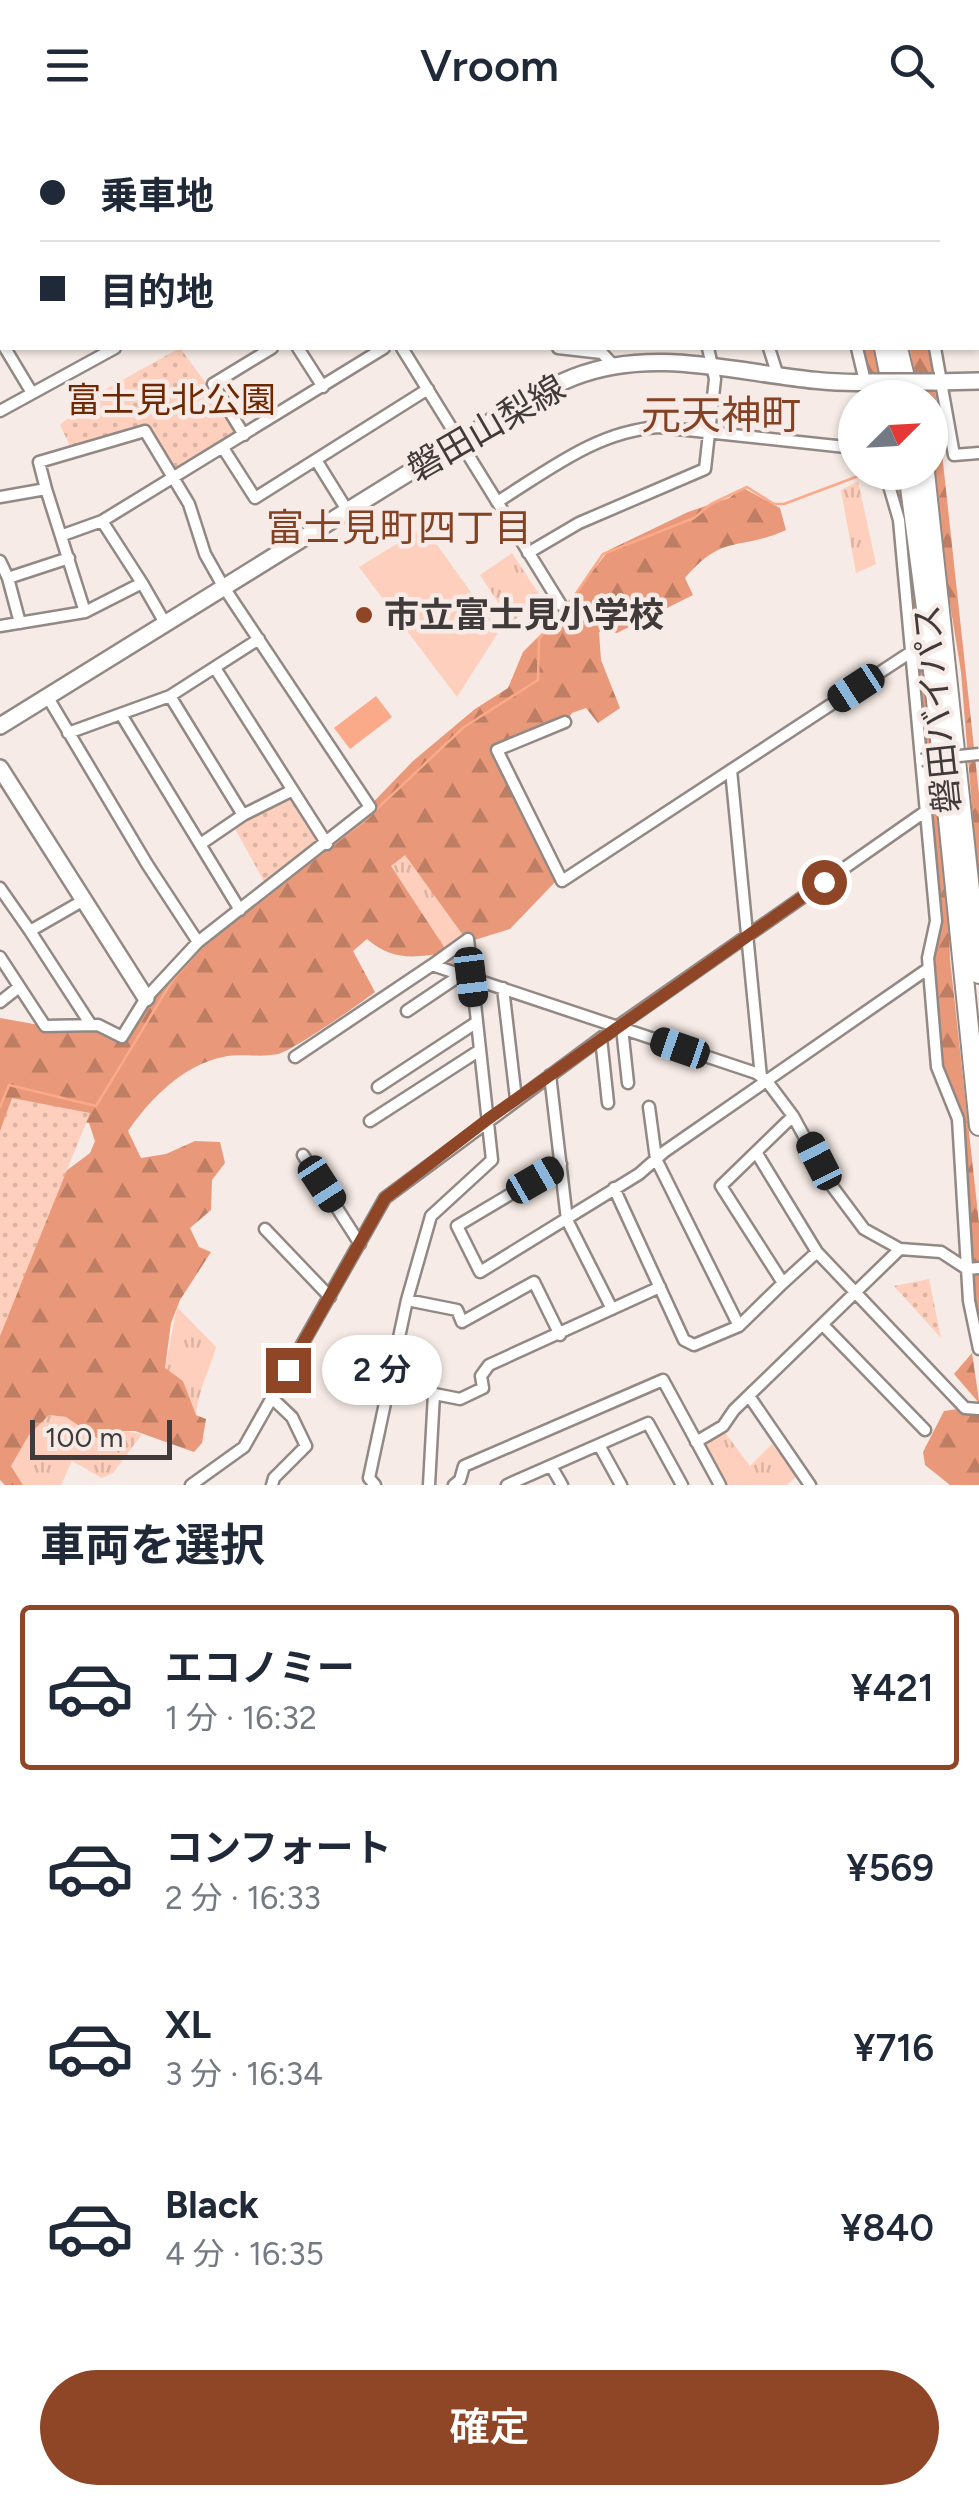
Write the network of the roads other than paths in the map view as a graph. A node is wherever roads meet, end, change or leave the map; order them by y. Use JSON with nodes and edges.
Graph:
{"nodes":[{"id":1,"x":6,"y":350,"type":"edge"},
{"id":2,"x":111,"y":350,"type":"edge"},
{"id":3,"x":269,"y":350,"type":"edge"},
{"id":4,"x":299,"y":350,"type":"edge"},
{"id":5,"x":381,"y":350,"type":"edge"},
{"id":6,"x":403,"y":350,"type":"edge"},
{"id":7,"x":576,"y":350,"type":"edge"},
{"id":8,"x":709,"y":350,"type":"edge"},
{"id":9,"x":770,"y":350,"type":"edge"},
{"id":10,"x":857,"y":350,"type":"edge"},
{"id":11,"x":884,"y":350,"type":"edge"},
{"id":12,"x":898,"y":350,"type":"edge"},
{"id":13,"x":935,"y":350,"type":"edge"},
{"id":14,"x":614,"y":366,"type":"junction"},
{"id":15,"x":714,"y":367,"type":"junction"},
{"id":16,"x":778,"y":377,"type":"junction"},
{"id":17,"x":867,"y":380,"type":"edge"},
{"id":18,"x":890,"y":380,"type":"edge"},
{"id":19,"x":906,"y":380,"type":"edge"},
{"id":20,"x":939,"y":380,"type":"edge"},
{"id":21,"x":948,"y":382,"type":"edge"},
{"id":22,"x":979,"y":382,"type":"edge"},
{"id":23,"x":838,"y":384,"type":"edge"},
{"id":24,"x":323,"y":387,"type":"junction"},
{"id":25,"x":428,"y":390,"type":"junction"},
{"id":26,"x":32,"y":393,"type":"junction"},
{"id":27,"x":0,"y":411,"type":"edge"},
{"id":28,"x":948,"y":425,"type":"edge"},
{"id":29,"x":709,"y":431,"type":"junction"},
{"id":30,"x":244,"y":435,"type":"junction"},
{"id":31,"x":460,"y":441,"type":"junction"},
{"id":32,"x":838,"y":446,"type":"edge"},
{"id":33,"x":223,"y":448,"type":"junction"},
{"id":34,"x":979,"y":452,"type":"edge"},
{"id":35,"x":316,"y":460,"type":"junction"},
{"id":36,"x":173,"y":478,"type":"junction"},
{"id":37,"x":46,"y":489,"type":"junction"},
{"id":38,"x":890,"y":490,"type":"edge"},
{"id":39,"x":910,"y":490,"type":"edge"},
{"id":40,"x":926,"y":490,"type":"edge"},
{"id":41,"x":0,"y":497,"type":"edge"},
{"id":42,"x":498,"y":502,"type":"junction"},
{"id":43,"x":347,"y":510,"type":"junction"},
{"id":44,"x":102,"y":522,"type":"junction"},
{"id":45,"x":63,"y":536,"type":"junction"},
{"id":46,"x":528,"y":553,"type":"junction"},
{"id":47,"x":69,"y":558,"type":"junction"},
{"id":48,"x":0,"y":561,"type":"edge"},
{"id":49,"x":8,"y":578,"type":"junction"},
{"id":50,"x":142,"y":583,"type":"junction"},
{"id":51,"x":223,"y":586,"type":"junction"},
{"id":52,"x":561,"y":605,"type":"dead end"},
{"id":53,"x":84,"y":612,"type":"junction"},
{"id":54,"x":20,"y":623,"type":"junction"},
{"id":55,"x":165,"y":624,"type":"junction"},
{"id":56,"x":0,"y":626,"type":"edge"},
{"id":57,"x":259,"y":639,"type":"junction"},
{"id":58,"x":911,"y":652,"type":"junction"},
{"id":59,"x":215,"y":668,"type":"junction"},
{"id":60,"x":47,"y":696,"type":"junction"},
{"id":61,"x":170,"y":696,"type":"junction"},
{"id":62,"x":122,"y":716,"type":"junction"},
{"id":63,"x":566,"y":722,"type":"dead end"},
{"id":64,"x":0,"y":726,"type":"edge"},
{"id":65,"x":68,"y":733,"type":"junction"},
{"id":66,"x":979,"y":754,"type":"edge"},
{"id":67,"x":921,"y":760,"type":"junction"},
{"id":68,"x":0,"y":768,"type":"edge"},
{"id":69,"x":732,"y":770,"type":"junction"},
{"id":70,"x":291,"y":791,"type":"junction"},
{"id":71,"x":926,"y":811,"type":"junction"},
{"id":72,"x":244,"y":816,"type":"junction"},
{"id":73,"x":202,"y":843,"type":"junction"},
{"id":74,"x":326,"y":844,"type":"junction"},
{"id":75,"x":0,"y":888,"type":"edge"},
{"id":76,"x":84,"y":900,"type":"junction"},
{"id":77,"x":240,"y":910,"type":"junction"},
{"id":78,"x":30,"y":931,"type":"junction"},
{"id":79,"x":748,"y":935,"type":"junction"},
{"id":80,"x":198,"y":942,"type":"junction"},
{"id":81,"x":0,"y":957,"type":"edge"},
{"id":82,"x":432,"y":964,"type":"junction"},
{"id":83,"x":929,"y":968,"type":"junction"},
{"id":84,"x":979,"y":974,"type":"edge"},
{"id":85,"x":467,"y":975,"type":"junction"},
{"id":86,"x":20,"y":987,"type":"junction"},
{"id":87,"x":504,"y":988,"type":"junction"},
{"id":88,"x":146,"y":998,"type":"junction"},
{"id":89,"x":0,"y":1002,"type":"edge"},
{"id":90,"x":407,"y":1012,"type":"dead end"},
{"id":91,"x":476,"y":1022,"type":"junction"},
{"id":92,"x":91,"y":1025,"type":"junction"},
{"id":93,"x":620,"y":1027,"type":"junction"},
{"id":94,"x":601,"y":1038,"type":"junction"},
{"id":95,"x":480,"y":1050,"type":"junction"},
{"id":96,"x":295,"y":1057,"type":"dead end"},
{"id":97,"x":550,"y":1074,"type":"junction"},
{"id":98,"x":764,"y":1078,"type":"junction"},
{"id":99,"x":628,"y":1083,"type":"dead end"},
{"id":100,"x":378,"y":1087,"type":"dead end"},
{"id":101,"x":516,"y":1099,"type":"junction"},
{"id":102,"x":608,"y":1104,"type":"dead end"},
{"id":103,"x":649,"y":1107,"type":"dead end"},
{"id":104,"x":793,"y":1116,"type":"junction"},
{"id":105,"x":488,"y":1119,"type":"junction"},
{"id":106,"x":370,"y":1121,"type":"dead end"},
{"id":107,"x":979,"y":1126,"type":"edge"},
{"id":108,"x":756,"y":1152,"type":"junction"},
{"id":109,"x":303,"y":1155,"type":"dead end"},
{"id":110,"x":656,"y":1159,"type":"junction"},
{"id":111,"x":561,"y":1164,"type":"junction"},
{"id":112,"x":614,"y":1188,"type":"junction"},
{"id":113,"x":568,"y":1220,"type":"junction"},
{"id":114,"x":265,"y":1229,"type":"dead end"},
{"id":115,"x":360,"y":1244,"type":"junction"},
{"id":116,"x":900,"y":1249,"type":"junction"},
{"id":117,"x":817,"y":1252,"type":"junction"},
{"id":118,"x":973,"y":1268,"type":"edge"},
{"id":119,"x":784,"y":1283,"type":"junction"},
{"id":120,"x":660,"y":1287,"type":"junction"},
{"id":121,"x":856,"y":1292,"type":"junction"},
{"id":122,"x":330,"y":1297,"type":"junction"},
{"id":123,"x":406,"y":1300,"type":"junction"},
{"id":124,"x":612,"y":1309,"type":"junction"},
{"id":125,"x":822,"y":1325,"type":"junction"},
{"id":126,"x":739,"y":1326,"type":"junction"},
{"id":127,"x":560,"y":1334,"type":"junction"},
{"id":128,"x":979,"y":1349,"type":"edge"},
{"id":129,"x":388,"y":1385,"type":"junction"},
{"id":130,"x":434,"y":1394,"type":"junction"},
{"id":131,"x":749,"y":1396,"type":"junction"},
{"id":132,"x":272,"y":1398,"type":"junction"},
{"id":133,"x":979,"y":1408,"type":"edge"},
{"id":134,"x":925,"y":1430,"type":"dead end"},
{"id":135,"x":696,"y":1442,"type":"junction"},
{"id":136,"x":599,"y":1445,"type":"junction"},
{"id":137,"x":551,"y":1466,"type":"junction"},
{"id":138,"x":458,"y":1483,"type":"edge"},
{"id":139,"x":191,"y":1485,"type":"edge"},
{"id":140,"x":272,"y":1485,"type":"edge"},
{"id":141,"x":375,"y":1485,"type":"edge"},
{"id":142,"x":430,"y":1485,"type":"edge"},
{"id":143,"x":508,"y":1485,"type":"edge"},
{"id":144,"x":562,"y":1485,"type":"edge"},
{"id":145,"x":622,"y":1485,"type":"edge"},
{"id":146,"x":682,"y":1485,"type":"edge"},
{"id":147,"x":720,"y":1485,"type":"edge"},
{"id":148,"x":810,"y":1485,"type":"edge"}],
"edges":[{"from":1,"to":26,"type":"street"},
{"from":2,"to":26,"type":"street"},
{"from":3,"to":30,"type":"street"},
{"from":4,"to":24,"type":"street"},
{"from":5,"to":24,"type":"street"},
{"from":6,"to":25,"type":"street"},
{"from":7,"to":14,"type":"street"},
{"from":8,"to":15,"type":"street"},
{"from":9,"to":16,"type":"street"},
{"from":10,"to":17,"type":"street"},
{"from":11,"to":18,"type":"highway"},
{"from":12,"to":19,"type":"highway"},
{"from":13,"to":20,"type":"street"},
{"from":14,"to":15,"type":"main road","name":"磐田山梨線"},
{"from":14,"to":31,"type":"main road","name":"磐田山梨線"},
{"from":15,"to":16,"type":"main road","name":"磐田山梨線"},
{"from":15,"to":29,"type":"street"},
{"from":16,"to":23,"type":"main road","name":"磐田山梨線"},
{"from":21,"to":22,"type":"main road","name":"磐田山梨線"},
{"from":24,"to":30,"type":"street"},
{"from":25,"to":31,"type":"street"},
{"from":25,"to":35,"type":"street"},
{"from":26,"to":27,"type":"street"},
{"from":28,"to":34,"type":"street"},
{"from":29,"to":32,"type":"street"},
{"from":29,"to":42,"type":"street"},
{"from":29,"to":46,"type":"street"},
{"from":30,"to":33,"type":"street"},
{"from":31,"to":42,"type":"street"},
{"from":31,"to":43,"type":"main road","name":"磐田山梨線"},
{"from":33,"to":35,"type":"street"},
{"from":33,"to":36,"type":"street"},
{"from":35,"to":43,"type":"street"},
{"from":36,"to":37,"type":"street"},
{"from":36,"to":44,"type":"street"},
{"from":36,"to":51,"type":"street"},
{"from":37,"to":41,"type":"street"},
{"from":37,"to":45,"type":"street"},
{"from":38,"to":58,"type":"street"},
{"from":39,"to":107,"type":"highway","name":"磐田バイパス"},
{"from":40,"to":84,"type":"highway","name":"磐田バイパス"},
{"from":42,"to":46,"type":"street"},
{"from":43,"to":51,"type":"main road","name":"磐田山梨線"},
{"from":44,"to":45,"type":"street"},
{"from":44,"to":50,"type":"street"},
{"from":45,"to":47,"type":"street"},
{"from":46,"to":52,"type":"street"},
{"from":47,"to":49,"type":"street"},
{"from":47,"to":53,"type":"street"},
{"from":48,"to":49,"type":"street"},
{"from":49,"to":54,"type":"street"},
{"from":50,"to":53,"type":"street"},
{"from":50,"to":55,"type":"street"},
{"from":51,"to":55,"type":"main road","name":"磐田山梨線"},
{"from":51,"to":57,"type":"street"},
{"from":53,"to":54,"type":"street"},
{"from":54,"to":56,"type":"street"},
{"from":55,"to":60,"type":"main road","name":"磐田山梨線"},
{"from":57,"to":59,"type":"street"},
{"from":57,"to":74,"type":"street"},
{"from":58,"to":67,"type":"street"},
{"from":58,"to":69,"type":"street"},
{"from":59,"to":61,"type":"street"},
{"from":59,"to":70,"type":"street"},
{"from":60,"to":64,"type":"main road","name":"磐田山梨線"},
{"from":60,"to":65,"type":"street"},
{"from":61,"to":62,"type":"street"},
{"from":61,"to":72,"type":"street"},
{"from":62,"to":65,"type":"street"},
{"from":62,"to":73,"type":"street"},
{"from":63,"to":69,"type":"street"},
{"from":65,"to":80,"type":"street"},
{"from":66,"to":67,"type":"street","bridge":true},
{"from":67,"to":71,"type":"street"},
{"from":68,"to":76,"type":"main road"},
{"from":69,"to":79,"type":"street"},
{"from":70,"to":72,"type":"street"},
{"from":70,"to":74,"type":"street"},
{"from":71,"to":79,"type":"street"},
{"from":71,"to":83,"type":"street"},
{"from":72,"to":73,"type":"street"},
{"from":73,"to":77,"type":"street"},
{"from":74,"to":77,"type":"street"},
{"from":75,"to":78,"type":"street"},
{"from":76,"to":78,"type":"street"},
{"from":76,"to":88,"type":"main road"},
{"from":77,"to":80,"type":"street"},
{"from":78,"to":92,"type":"street"},
{"from":79,"to":93,"type":"street"},
{"from":79,"to":98,"type":"street"},
{"from":80,"to":88,"type":"street"},
{"from":81,"to":86,"type":"street"},
{"from":82,"to":85,"type":"street"},
{"from":82,"to":85,"type":"street"},
{"from":82,"to":96,"type":"street"},
{"from":83,"to":98,"type":"street"},
{"from":83,"to":118,"type":"street"},
{"from":85,"to":87,"type":"street"},
{"from":85,"to":90,"type":"street"},
{"from":85,"to":91,"type":"street"},
{"from":86,"to":89,"type":"street"},
{"from":86,"to":92,"type":"street"},
{"from":87,"to":93,"type":"street"},
{"from":87,"to":101,"type":"street"},
{"from":88,"to":92,"type":"street"},
{"from":91,"to":95,"type":"street"},
{"from":91,"to":100,"type":"street"},
{"from":93,"to":94,"type":"street"},
{"from":93,"to":98,"type":"street"},
{"from":93,"to":99,"type":"street"},
{"from":94,"to":97,"type":"street"},
{"from":94,"to":102,"type":"street"},
{"from":95,"to":105,"type":"street"},
{"from":95,"to":106,"type":"street"},
{"from":97,"to":101,"type":"street"},
{"from":97,"to":111,"type":"street"},
{"from":98,"to":104,"type":"street"},
{"from":98,"to":110,"type":"street"},
{"from":101,"to":105,"type":"street"},
{"from":103,"to":110,"type":"street"},
{"from":104,"to":108,"type":"street"},
{"from":104,"to":116,"type":"street"},
{"from":105,"to":115,"type":"street"},
{"from":105,"to":123,"type":"street"},
{"from":108,"to":117,"type":"street"},
{"from":108,"to":119,"type":"street"},
{"from":109,"to":115,"type":"street"},
{"from":110,"to":112,"type":"street"},
{"from":110,"to":126,"type":"street"},
{"from":111,"to":113,"type":"street"},
{"from":111,"to":113,"type":"street"},
{"from":112,"to":113,"type":"street"},
{"from":112,"to":120,"type":"street"},
{"from":113,"to":124,"type":"street"},
{"from":114,"to":122,"type":"street"},
{"from":115,"to":122,"type":"street"},
{"from":116,"to":118,"type":"street"},
{"from":116,"to":121,"type":"street"},
{"from":117,"to":119,"type":"street"},
{"from":117,"to":121,"type":"street"},
{"from":118,"to":128,"type":"street"},
{"from":119,"to":126,"type":"street"},
{"from":120,"to":124,"type":"street"},
{"from":120,"to":126,"type":"street"},
{"from":121,"to":125,"type":"street"},
{"from":121,"to":133,"type":"street"},
{"from":122,"to":132,"type":"street"},
{"from":123,"to":127,"type":"street"},
{"from":123,"to":129,"type":"street"},
{"from":124,"to":127,"type":"street"},
{"from":125,"to":131,"type":"street"},
{"from":125,"to":134,"type":"street"},
{"from":127,"to":130,"type":"street"},
{"from":129,"to":130,"type":"street"},
{"from":129,"to":141,"type":"street"},
{"from":130,"to":142,"type":"street"},
{"from":131,"to":135,"type":"street"},
{"from":131,"to":148,"type":"street"},
{"from":132,"to":139,"type":"street"},
{"from":132,"to":140,"type":"street"},
{"from":135,"to":138,"type":"street"},
{"from":135,"to":147,"type":"street"},
{"from":136,"to":137,"type":"street"},
{"from":136,"to":145,"type":"street"},
{"from":136,"to":146,"type":"street"},
{"from":137,"to":143,"type":"street"},
{"from":137,"to":144,"type":"street"}]}
